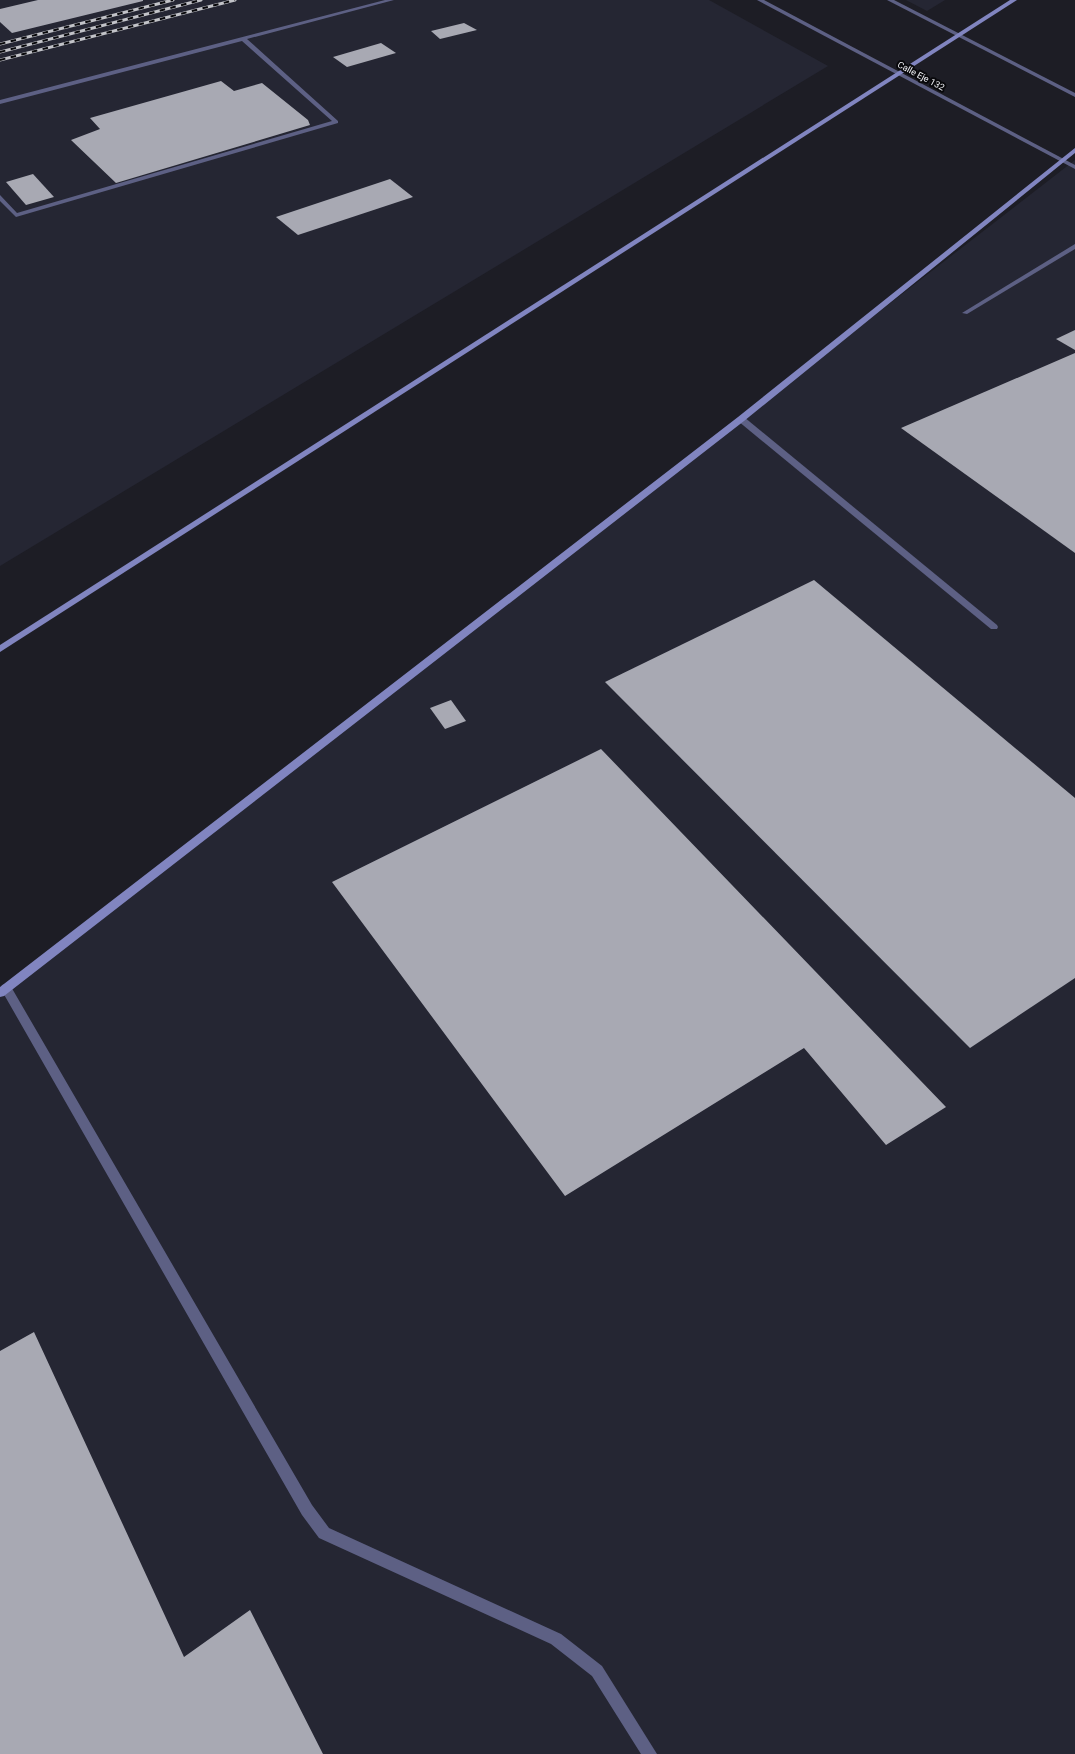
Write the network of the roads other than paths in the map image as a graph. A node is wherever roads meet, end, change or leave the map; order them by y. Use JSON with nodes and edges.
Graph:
{"nodes":[{"id":1,"x":391,"y":0,"type":"edge"},
{"id":2,"x":760,"y":0,"type":"edge"},
{"id":3,"x":890,"y":0,"type":"edge"},
{"id":4,"x":1014,"y":0,"type":"edge"},
{"id":5,"x":960,"y":34,"type":"junction"},
{"id":6,"x":244,"y":38,"type":"junction"},
{"id":7,"x":898,"y":74,"type":"junction"},
{"id":8,"x":1075,"y":95,"type":"edge"},
{"id":9,"x":0,"y":102,"type":"edge"},
{"id":10,"x":1075,"y":150,"type":"edge"},
{"id":11,"x":1062,"y":160,"type":"junction"},
{"id":12,"x":1075,"y":167,"type":"edge"},
{"id":13,"x":0,"y":197,"type":"edge"},
{"id":14,"x":1075,"y":246,"type":"edge"},
{"id":15,"x":965,"y":313,"type":"dead end"},
{"id":16,"x":741,"y":419,"type":"junction"},
{"id":17,"x":994,"y":628,"type":"dead end"},
{"id":18,"x":0,"y":649,"type":"edge"},
{"id":19,"x":3,"y":991,"type":"edge"},
{"id":20,"x":650,"y":1754,"type":"edge"}],
"edges":[{"from":1,"to":6,"type":"street"},
{"from":2,"to":7,"type":"street","name":"Calle Eje 132"},
{"from":3,"to":5,"type":"street"},
{"from":4,"to":5,"type":"street"},
{"from":5,"to":7,"type":"street"},
{"from":5,"to":8,"type":"street"},
{"from":6,"to":9,"type":"street"},
{"from":6,"to":13,"type":"street"},
{"from":7,"to":11,"type":"street","name":"Calle Eje 132"},
{"from":7,"to":18,"type":"street"},
{"from":10,"to":11,"type":"street"},
{"from":11,"to":12,"type":"street","name":"Calle Eje 132"},
{"from":11,"to":16,"type":"street"},
{"from":14,"to":15,"type":"street"},
{"from":16,"to":17,"type":"street"},
{"from":16,"to":19,"type":"street"},
{"from":19,"to":20,"type":"street"}]}
